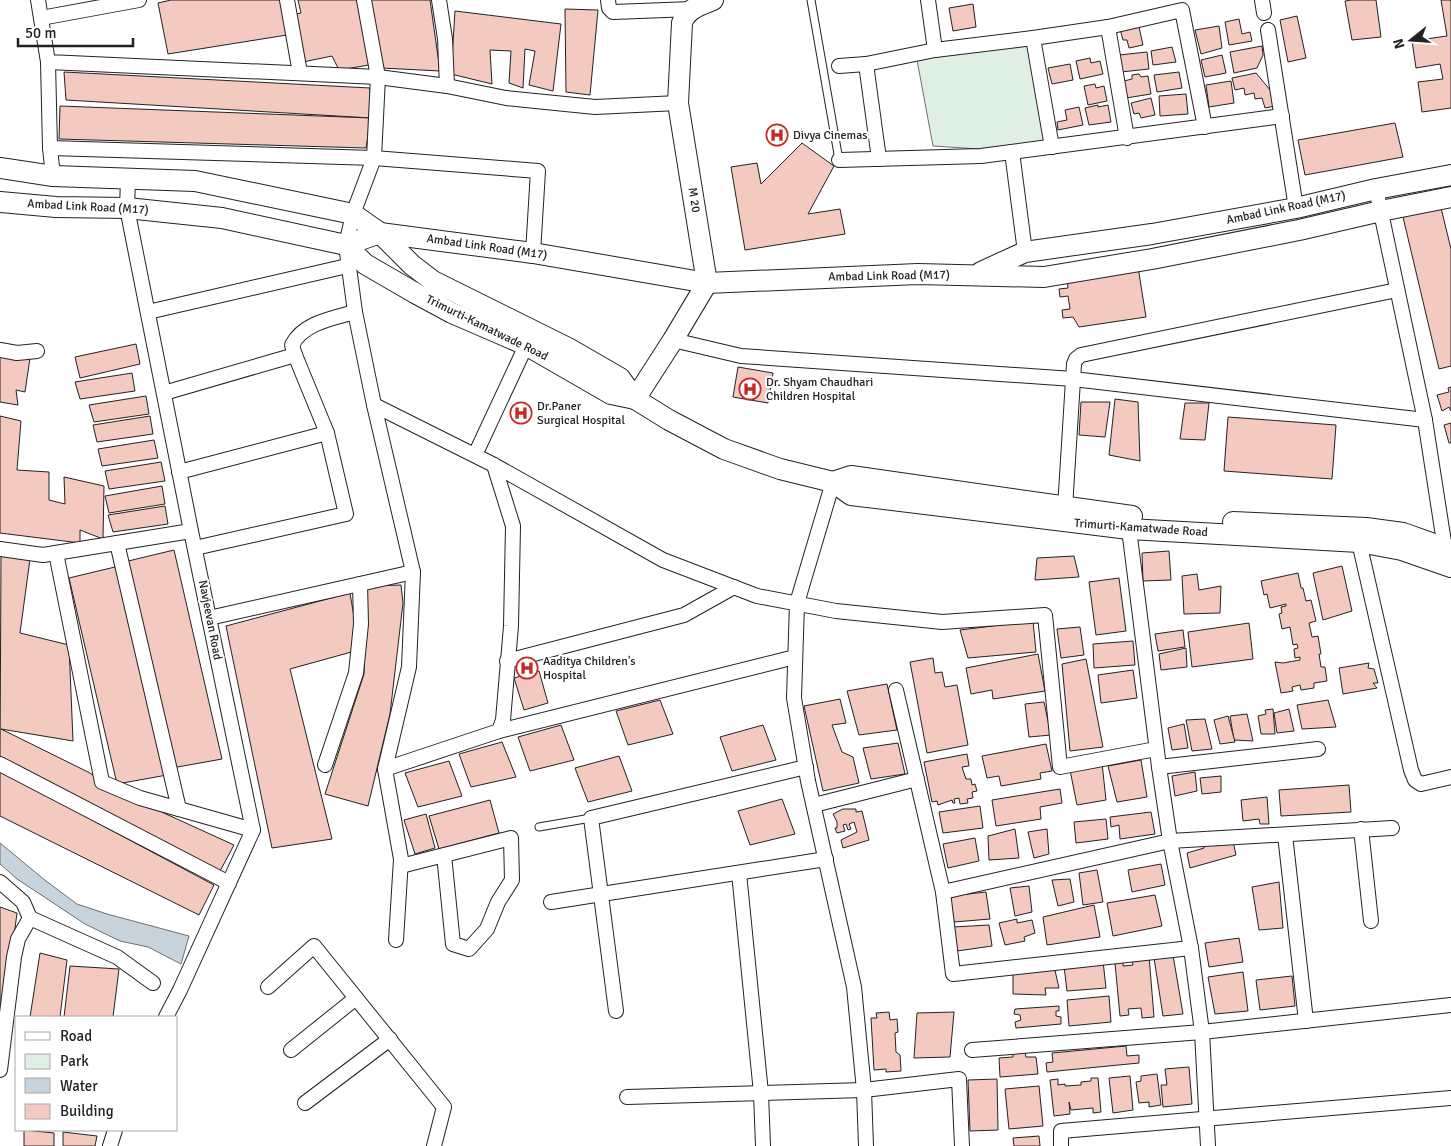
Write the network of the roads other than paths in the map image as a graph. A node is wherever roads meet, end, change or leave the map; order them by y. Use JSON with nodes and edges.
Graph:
{"nodes":[{"id":1,"x":38,"y":0,"type":"edge"},
{"id":2,"x":139,"y":0,"type":"edge"},
{"id":3,"x":287,"y":0,"type":"edge"},
{"id":4,"x":364,"y":0,"type":"edge"},
{"id":5,"x":439,"y":0,"type":"edge"},
{"id":6,"x":608,"y":0,"type":"edge"},
{"id":7,"x":714,"y":0,"type":"edge"},
{"id":8,"x":811,"y":0,"type":"edge"},
{"id":9,"x":928,"y":0,"type":"edge"},
{"id":10,"x":115,"y":2,"type":"edge"},
{"id":11,"x":692,"y":9,"type":"junction"},
{"id":12,"x":41,"y":18,"type":"junction"},
{"id":13,"x":1108,"y":26,"type":"junction"},
{"id":14,"x":1268,"y":30,"type":"dead end"},
{"id":15,"x":1033,"y":38,"type":"junction"},
{"id":16,"x":935,"y":50,"type":"junction"},
{"id":17,"x":48,"y":62,"type":"junction"},
{"id":18,"x":866,"y":64,"type":"junction"},
{"id":19,"x":839,"y":66,"type":"dead end"},
{"id":20,"x":300,"y":73,"type":"junction"},
{"id":21,"x":378,"y":77,"type":"junction"},
{"id":22,"x":447,"y":86,"type":"junction"},
{"id":23,"x":678,"y":104,"type":"junction"},
{"id":24,"x":1282,"y":116,"type":"junction"},
{"id":25,"x":1205,"y":126,"type":"junction"},
{"id":26,"x":1127,"y":138,"type":"junction"},
{"id":27,"x":1052,"y":147,"type":"junction"},
{"id":28,"x":50,"y":148,"type":"junction"},
{"id":29,"x":1012,"y":152,"type":"junction"},
{"id":30,"x":374,"y":158,"type":"junction"},
{"id":31,"x":879,"y":159,"type":"junction"},
{"id":32,"x":839,"y":160,"type":"joint"},
{"id":33,"x":0,"y":168,"type":"edge"},
{"id":34,"x":1451,"y":175,"type":"edge"},
{"id":35,"x":53,"y":176,"type":"junction"},
{"id":36,"x":128,"y":179,"type":"junction"},
{"id":37,"x":1376,"y":189,"type":"junction"},
{"id":38,"x":1451,"y":197,"type":"edge"},
{"id":39,"x":0,"y":202,"type":"edge"},
{"id":40,"x":127,"y":208,"type":"junction"},
{"id":41,"x":1296,"y":208,"type":"junction"},
{"id":42,"x":1381,"y":211,"type":"junction"},
{"id":43,"x":353,"y":214,"type":"junction"},
{"id":44,"x":380,"y":233,"type":"junction"},
{"id":45,"x":346,"y":245,"type":"junction"},
{"id":46,"x":1025,"y":252,"type":"junction"},
{"id":47,"x":533,"y":253,"type":"junction"},
{"id":48,"x":347,"y":266,"type":"junction"},
{"id":49,"x":977,"y":274,"type":"junction"},
{"id":50,"x":707,"y":282,"type":"junction"},
{"id":51,"x":1397,"y":290,"type":"junction"},
{"id":52,"x":148,"y":312,"type":"junction"},
{"id":53,"x":355,"y":312,"type":"junction"},
{"id":54,"x":530,"y":337,"type":"junction"},
{"id":55,"x":674,"y":340,"type":"junction"},
{"id":56,"x":0,"y":350,"type":"edge"},
{"id":57,"x":37,"y":351,"type":"dead end"},
{"id":58,"x":295,"y":356,"type":"junction"},
{"id":59,"x":1073,"y":379,"type":"junction"},
{"id":60,"x":164,"y":393,"type":"junction"},
{"id":61,"x":635,"y":399,"type":"junction"},
{"id":62,"x":374,"y":406,"type":"junction"},
{"id":63,"x":1425,"y":420,"type":"junction"},
{"id":64,"x":326,"y":433,"type":"junction"},
{"id":65,"x":475,"y":455,"type":"junction"},
{"id":66,"x":494,"y":464,"type":"junction"},
{"id":67,"x":179,"y":472,"type":"junction"},
{"id":68,"x":833,"y":482,"type":"junction"},
{"id":69,"x":1065,"y":508,"type":"junction"},
{"id":70,"x":1130,"y":523,"type":"junction"},
{"id":71,"x":191,"y":532,"type":"junction"},
{"id":72,"x":1359,"y":542,"type":"junction"},
{"id":73,"x":117,"y":543,"type":"junction"},
{"id":74,"x":195,"y":548,"type":"junction"},
{"id":75,"x":0,"y":549,"type":"edge"},
{"id":76,"x":56,"y":553,"type":"junction"},
{"id":77,"x":1449,"y":558,"type":"edge"},
{"id":78,"x":413,"y":572,"type":"junction"},
{"id":79,"x":360,"y":584,"type":"junction"},
{"id":80,"x":734,"y":587,"type":"junction"},
{"id":81,"x":797,"y":603,"type":"junction"},
{"id":82,"x":209,"y":618,"type":"junction"},
{"id":83,"x":795,"y":657,"type":"junction"},
{"id":84,"x":508,"y":661,"type":"junction"},
{"id":85,"x":896,"y":690,"type":"dead end"},
{"id":86,"x":499,"y":731,"type":"junction"},
{"id":87,"x":1156,"y":749,"type":"junction"},
{"id":88,"x":1318,"y":749,"type":"dead end"},
{"id":89,"x":0,"y":764,"type":"edge"},
{"id":90,"x":325,"y":765,"type":"dead end"},
{"id":91,"x":806,"y":767,"type":"junction"},
{"id":92,"x":1159,"y":767,"type":"junction"},
{"id":93,"x":385,"y":769,"type":"junction"},
{"id":94,"x":1451,"y":778,"type":"edge"},
{"id":95,"x":917,"y":779,"type":"junction"},
{"id":96,"x":814,"y":805,"type":"junction"},
{"id":97,"x":179,"y":809,"type":"junction"},
{"id":98,"x":591,"y":818,"type":"junction"},
{"id":99,"x":539,"y":827,"type":"dead end"},
{"id":100,"x":1392,"y":828,"type":"dead end"},
{"id":101,"x":1361,"y":829,"type":"junction"},
{"id":102,"x":253,"y":830,"type":"junction"},
{"id":103,"x":1285,"y":835,"type":"junction"},
{"id":104,"x":1170,"y":840,"type":"junction"},
{"id":105,"x":444,"y":855,"type":"junction"},
{"id":106,"x":826,"y":859,"type":"junction"},
{"id":107,"x":401,"y":866,"type":"junction"},
{"id":108,"x":739,"y":873,"type":"junction"},
{"id":109,"x":0,"y":882,"type":"edge"},
{"id":110,"x":229,"y":883,"type":"junction"},
{"id":111,"x":943,"y":892,"type":"junction"},
{"id":112,"x":600,"y":894,"type":"junction"},
{"id":113,"x":551,"y":902,"type":"dead end"},
{"id":114,"x":30,"y":918,"type":"junction"},
{"id":115,"x":1371,"y":921,"type":"dead end"},
{"id":116,"x":396,"y":940,"type":"dead end"},
{"id":117,"x":1191,"y":948,"type":"junction"},
{"id":118,"x":153,"y":983,"type":"dead end"},
{"id":119,"x":268,"y":987,"type":"dead end"},
{"id":120,"x":356,"y":998,"type":"junction"},
{"id":121,"x":1451,"y":1005,"type":"edge"},
{"id":122,"x":616,"y":1011,"type":"dead end"},
{"id":123,"x":167,"y":1016,"type":"edge"},
{"id":124,"x":1306,"y":1020,"type":"junction"},
{"id":125,"x":1202,"y":1032,"type":"junction"},
{"id":126,"x":390,"y":1039,"type":"junction"},
{"id":127,"x":291,"y":1050,"type":"dead end"},
{"id":128,"x":972,"y":1050,"type":"dead end"},
{"id":129,"x":0,"y":1070,"type":"edge"},
{"id":130,"x":864,"y":1090,"type":"junction"},
{"id":131,"x":761,"y":1093,"type":"junction"},
{"id":132,"x":627,"y":1097,"type":"dead end"},
{"id":133,"x":1451,"y":1098,"type":"edge"},
{"id":134,"x":305,"y":1104,"type":"dead end"},
{"id":135,"x":1207,"y":1120,"type":"junction"},
{"id":136,"x":115,"y":1131,"type":"edge"},
{"id":137,"x":110,"y":1146,"type":"edge"},
{"id":138,"x":434,"y":1146,"type":"edge"},
{"id":139,"x":762,"y":1146,"type":"edge"},
{"id":140,"x":866,"y":1146,"type":"edge"},
{"id":141,"x":962,"y":1146,"type":"edge"},
{"id":142,"x":1061,"y":1146,"type":"edge"},
{"id":143,"x":1208,"y":1146,"type":"edge"}],
"edges":[{"from":1,"to":12,"type":"street"},
{"from":2,"to":10,"type":"street"},
{"from":3,"to":20,"type":"street"},
{"from":4,"to":21,"type":"street"},
{"from":5,"to":22,"type":"street"},
{"from":6,"to":11,"type":"street"},
{"from":7,"to":11,"type":"street"},
{"from":8,"to":32,"type":"lane"},
{"from":9,"to":16,"type":"street"},
{"from":10,"to":12,"type":"street"},
{"from":11,"to":23,"type":"street","name":"M 20"},
{"from":12,"to":17,"type":"street"},
{"from":13,"to":15,"type":"street"},
{"from":13,"to":25,"type":"street"},
{"from":13,"to":26,"type":"street"},
{"from":14,"to":24,"type":"street"},
{"from":15,"to":16,"type":"street"},
{"from":15,"to":27,"type":"street"},
{"from":16,"to":18,"type":"street"},
{"from":17,"to":20,"type":"street"},
{"from":17,"to":28,"type":"street"},
{"from":18,"to":19,"type":"street"},
{"from":18,"to":31,"type":"street"},
{"from":20,"to":21,"type":"street"},
{"from":21,"to":22,"type":"street"},
{"from":21,"to":30,"type":"street"},
{"from":22,"to":23,"type":"street"},
{"from":23,"to":50,"type":"street","name":"M 20"},
{"from":24,"to":25,"type":"street"},
{"from":24,"to":41,"type":"street"},
{"from":25,"to":26,"type":"street"},
{"from":26,"to":27,"type":"street"},
{"from":27,"to":29,"type":"street"},
{"from":28,"to":30,"type":"street"},
{"from":28,"to":35,"type":"street"},
{"from":29,"to":31,"type":"street"},
{"from":29,"to":46,"type":"street"},
{"from":30,"to":43,"type":"street"},
{"from":30,"to":47,"type":"street"},
{"from":31,"to":32,"type":"street"},
{"from":33,"to":35,"type":"street"},
{"from":34,"to":37,"type":"street","name":"Ambad Link Road (M17)"},
{"from":35,"to":36,"type":"street"},
{"from":36,"to":40,"type":"street","name":"Navjeevan Road"},
{"from":36,"to":43,"type":"street"},
{"from":37,"to":41,"type":"street","name":"Ambad Link Road (M17)"},
{"from":37,"to":42,"type":"street"},
{"from":38,"to":42,"type":"street","name":"Ambad Link Road (M17)"},
{"from":39,"to":40,"type":"street","name":"Ambad Link Road (M17)"},
{"from":40,"to":45,"type":"street","name":"Ambad Link Road (M17)"},
{"from":40,"to":52,"type":"street","name":"Navjeevan Road"},
{"from":41,"to":46,"type":"street","name":"Ambad Link Road (M17)"},
{"from":42,"to":49,"type":"street","name":"Ambad Link Road (M17)"},
{"from":42,"to":51,"type":"street"},
{"from":43,"to":44,"type":"street","name":"Trimurti-Kamatwade Road"},
{"from":43,"to":45,"type":"street"},
{"from":44,"to":45,"type":"street","name":"Ambad Link Road (M17)"},
{"from":44,"to":47,"type":"street","name":"Ambad Link Road (M17)"},
{"from":44,"to":54,"type":"street","name":"Trimurti-Kamatwade Road"},
{"from":45,"to":48,"type":"street"},
{"from":45,"to":54,"type":"street","name":"Trimurti-Kamatwade Road"},
{"from":46,"to":49,"type":"street","name":"Ambad Link Road (M17)"},
{"from":47,"to":50,"type":"street","name":"Ambad Link Road (M17)"},
{"from":48,"to":52,"type":"street"},
{"from":48,"to":53,"type":"street"},
{"from":49,"to":50,"type":"street","name":"Ambad Link Road (M17)"},
{"from":50,"to":55,"type":"street"},
{"from":51,"to":59,"type":"street"},
{"from":51,"to":63,"type":"street"},
{"from":52,"to":60,"type":"street","name":"Navjeevan Road"},
{"from":53,"to":58,"type":"street"},
{"from":53,"to":62,"type":"street"},
{"from":54,"to":61,"type":"street","name":"Trimurti-Kamatwade Road"},
{"from":54,"to":65,"type":"street"},
{"from":55,"to":59,"type":"street"},
{"from":55,"to":61,"type":"street"},
{"from":56,"to":57,"type":"street"},
{"from":58,"to":60,"type":"street"},
{"from":58,"to":64,"type":"street"},
{"from":59,"to":63,"type":"street"},
{"from":59,"to":69,"type":"street"},
{"from":60,"to":67,"type":"street","name":"Navjeevan Road"},
{"from":61,"to":68,"type":"street","name":"Trimurti-Kamatwade Road"},
{"from":62,"to":65,"type":"street"},
{"from":62,"to":78,"type":"street"},
{"from":63,"to":77,"type":"street"},
{"from":64,"to":67,"type":"street"},
{"from":64,"to":74,"type":"street"},
{"from":65,"to":66,"type":"street"},
{"from":66,"to":80,"type":"street"},
{"from":66,"to":84,"type":"street"},
{"from":67,"to":71,"type":"street","name":"Navjeevan Road"},
{"from":68,"to":69,"type":"street","name":"Trimurti-Kamatwade Road"},
{"from":68,"to":70,"type":"street","name":"Trimurti-Kamatwade Road"},
{"from":68,"to":81,"type":"street"},
{"from":69,"to":70,"type":"street","name":"Trimurti-Kamatwade Road"},
{"from":70,"to":72,"type":"street","name":"Trimurti-Kamatwade Road"},
{"from":70,"to":77,"type":"street","name":"Trimurti-Kamatwade Road"},
{"from":70,"to":87,"type":"street"},
{"from":71,"to":73,"type":"street"},
{"from":71,"to":74,"type":"street","name":"Navjeevan Road"},
{"from":72,"to":77,"type":"street","name":"Trimurti-Kamatwade Road"},
{"from":72,"to":94,"type":"street"},
{"from":73,"to":76,"type":"street"},
{"from":73,"to":97,"type":"street"},
{"from":74,"to":82,"type":"street","name":"Navjeevan Road"},
{"from":75,"to":76,"type":"street"},
{"from":76,"to":97,"type":"street"},
{"from":78,"to":79,"type":"street"},
{"from":78,"to":93,"type":"street"},
{"from":79,"to":82,"type":"street"},
{"from":79,"to":90,"type":"street"},
{"from":80,"to":81,"type":"street"},
{"from":80,"to":84,"type":"street"},
{"from":81,"to":83,"type":"street"},
{"from":81,"to":87,"type":"street"},
{"from":82,"to":102,"type":"street","name":"Navjeevan Road"},
{"from":83,"to":86,"type":"street"},
{"from":83,"to":91,"type":"street"},
{"from":84,"to":86,"type":"street"},
{"from":85,"to":95,"type":"street"},
{"from":86,"to":93,"type":"street"},
{"from":87,"to":92,"type":"street"},
{"from":88,"to":92,"type":"street"},
{"from":89,"to":110,"type":"street"},
{"from":91,"to":96,"type":"street"},
{"from":91,"to":98,"type":"street"},
{"from":92,"to":104,"type":"street"},
{"from":93,"to":107,"type":"street"},
{"from":95,"to":96,"type":"street"},
{"from":95,"to":111,"type":"street"},
{"from":96,"to":106,"type":"street"},
{"from":97,"to":102,"type":"street"},
{"from":98,"to":99,"type":"lane"},
{"from":98,"to":112,"type":"street"},
{"from":100,"to":101,"type":"street"},
{"from":101,"to":103,"type":"street"},
{"from":101,"to":115,"type":"street"},
{"from":102,"to":110,"type":"street"},
{"from":103,"to":104,"type":"street"},
{"from":103,"to":124,"type":"street"},
{"from":104,"to":111,"type":"street"},
{"from":104,"to":117,"type":"street"},
{"from":105,"to":105,"type":"street"},
{"from":105,"to":107,"type":"street"},
{"from":106,"to":108,"type":"street"},
{"from":106,"to":130,"type":"street"},
{"from":107,"to":116,"type":"street"},
{"from":108,"to":112,"type":"street"},
{"from":108,"to":131,"type":"street"},
{"from":109,"to":114,"type":"street"},
{"from":110,"to":123,"type":"street"},
{"from":111,"to":117,"type":"street"},
{"from":112,"to":113,"type":"street"},
{"from":112,"to":122,"type":"street"},
{"from":114,"to":118,"type":"street"},
{"from":114,"to":129,"type":"street"},
{"from":117,"to":125,"type":"street"},
{"from":119,"to":120,"type":"street"},
{"from":120,"to":126,"type":"street"},
{"from":120,"to":127,"type":"street"},
{"from":121,"to":124,"type":"street"},
{"from":124,"to":125,"type":"street"},
{"from":125,"to":128,"type":"street"},
{"from":125,"to":135,"type":"street"},
{"from":126,"to":134,"type":"street"},
{"from":126,"to":138,"type":"street"},
{"from":130,"to":131,"type":"street"},
{"from":130,"to":140,"type":"street"},
{"from":130,"to":141,"type":"street"},
{"from":131,"to":132,"type":"street"},
{"from":131,"to":139,"type":"street"},
{"from":133,"to":135,"type":"street"},
{"from":135,"to":142,"type":"street"},
{"from":135,"to":143,"type":"street"},
{"from":136,"to":137,"type":"street"}]}
